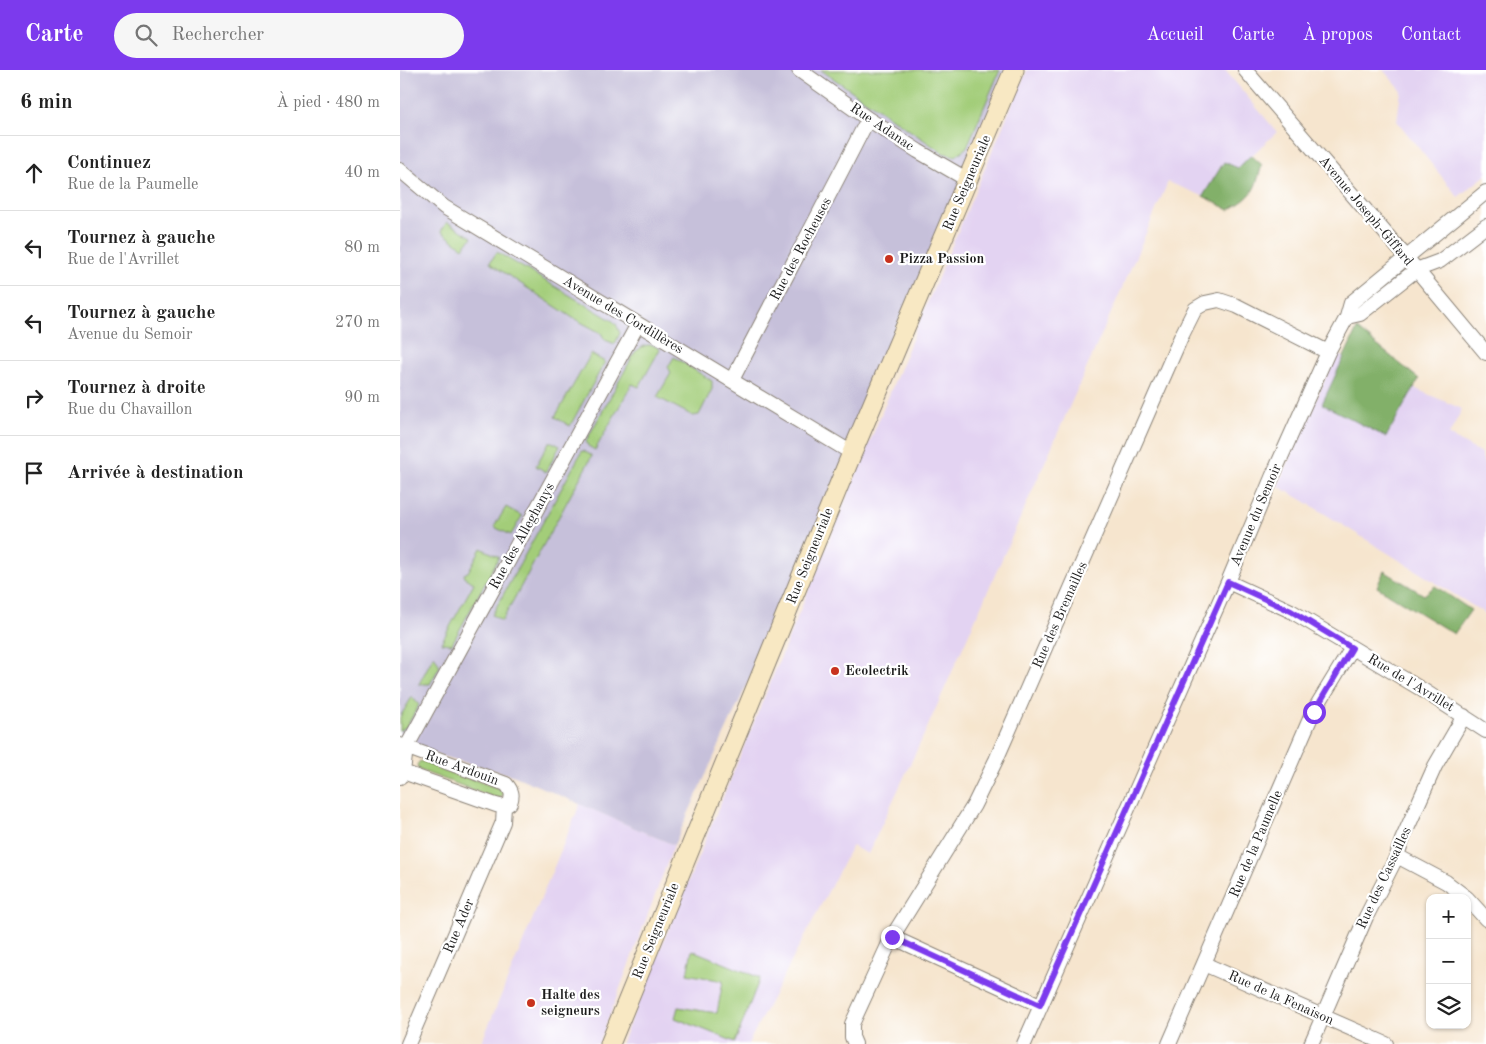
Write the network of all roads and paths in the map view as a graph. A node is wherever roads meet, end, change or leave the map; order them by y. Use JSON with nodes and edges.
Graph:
{"nodes":[{"id":1,"x":800,"y":70,"type":"edge"},
{"id":2,"x":1014,"y":70,"type":"edge"},
{"id":3,"x":1244,"y":70,"type":"edge"},
{"id":4,"x":868,"y":119,"type":"junction"},
{"id":5,"x":400,"y":170,"type":"edge"},
{"id":6,"x":968,"y":180,"type":"junction"},
{"id":7,"x":1486,"y":192,"type":"edge"},
{"id":8,"x":1486,"y":226,"type":"edge"},
{"id":9,"x":1406,"y":257,"type":"junction"},
{"id":10,"x":1416,"y":270,"type":"junction"},
{"id":11,"x":1347,"y":317,"type":"junction"},
{"id":12,"x":638,"y":324,"type":"junction"},
{"id":13,"x":1328,"y":352,"type":"junction"},
{"id":14,"x":1486,"y":353,"type":"edge"},
{"id":15,"x":732,"y":380,"type":"junction"},
{"id":16,"x":852,"y":453,"type":"junction"},
{"id":17,"x":1228,"y":582,"type":"junction"},
{"id":18,"x":1352,"y":648,"type":"junction"},
{"id":19,"x":1464,"y":716,"type":"junction"},
{"id":20,"x":1486,"y":731,"type":"edge"},
{"id":21,"x":403,"y":747,"type":"edge"},
{"id":22,"x":401,"y":773,"type":"edge"},
{"id":23,"x":504,"y":806,"type":"junction"},
{"id":24,"x":1397,"y":856,"type":"junction"},
{"id":25,"x":1462,"y":894,"type":"edge"},
{"id":26,"x":1471,"y":902,"type":"edge"},
{"id":27,"x":1486,"y":919,"type":"edge"},
{"id":28,"x":892,"y":937,"type":"junction"},
{"id":29,"x":1204,"y":964,"type":"junction"},
{"id":30,"x":1040,"y":1005,"type":"junction"},
{"id":31,"x":1323,"y":1017,"type":"junction"},
{"id":32,"x":408,"y":1044,"type":"edge"},
{"id":33,"x":610,"y":1044,"type":"edge"},
{"id":34,"x":855,"y":1044,"type":"edge"},
{"id":35,"x":1024,"y":1044,"type":"edge"},
{"id":36,"x":1169,"y":1044,"type":"edge"},
{"id":37,"x":1312,"y":1044,"type":"edge"},
{"id":38,"x":1386,"y":1044,"type":"edge"}],
"edges":[{"from":1,"to":4,"type":"street","name":"Rue Adanac"},
{"from":2,"to":6,"type":"street","name":"Rue Seigneuriale"},
{"from":3,"to":9,"type":"street","name":"Avenue Joseph-Giffard"},
{"from":4,"to":6,"type":"street","name":"Rue Adanac"},
{"from":4,"to":15,"type":"street","name":"Rue des Rocheuses"},
{"from":5,"to":12,"type":"street","name":"Avenue des Cordillères"},
{"from":6,"to":16,"type":"street","name":"Rue Seigneuriale"},
{"from":7,"to":9,"type":"street","name":"Avenue du Semoir"},
{"from":8,"to":10,"type":"street"},
{"from":9,"to":10,"type":"street","name":"Avenue Joseph-Giffard"},
{"from":9,"to":11,"type":"street","name":"Avenue du Semoir"},
{"from":10,"to":11,"type":"street"},
{"from":10,"to":14,"type":"street","name":"Avenue Joseph-Giffard"},
{"from":11,"to":13,"type":"street","name":"Avenue du Semoir"},
{"from":12,"to":15,"type":"street","name":"Avenue des Cordillères"},
{"from":12,"to":21,"type":"street","name":"Rue des Alleghanys"},
{"from":13,"to":17,"type":"street","name":"Avenue du Semoir"},
{"from":13,"to":28,"type":"street","name":"Rue des Bremailles"},
{"from":15,"to":16,"type":"street","name":"Avenue des Cordillères"},
{"from":16,"to":33,"type":"street","name":"Rue Seigneuriale"},
{"from":17,"to":18,"type":"street","name":"Rue de l'Avrillet"},
{"from":17,"to":30,"type":"street","name":"Avenue du Semoir"},
{"from":18,"to":19,"type":"street","name":"Rue de l'Avrillet"},
{"from":18,"to":29,"type":"street","name":"Rue de la Paumelle"},
{"from":19,"to":20,"type":"street","name":"Rue de l'Avrillet"},
{"from":19,"to":24,"type":"street","name":"Rue des Cassailles"},
{"from":21,"to":22,"type":"street"},
{"from":21,"to":23,"type":"street","name":"Rue Ardouin"},
{"from":22,"to":23,"type":"street","name":"Rue Ardouin"},
{"from":23,"to":32,"type":"street","name":"Rue Ader"},
{"from":24,"to":25,"type":"street"},
{"from":24,"to":31,"type":"street","name":"Rue des Cassailles"},
{"from":26,"to":27,"type":"street"},
{"from":28,"to":30,"type":"street"},
{"from":28,"to":34,"type":"street","name":"Rue des Bremailles"},
{"from":29,"to":31,"type":"street","name":"Rue de la Fenaison"},
{"from":29,"to":36,"type":"street","name":"Rue de la Paumelle"},
{"from":30,"to":35,"type":"street","name":"Avenue du Semoir"},
{"from":31,"to":37,"type":"street","name":"Rue des Cassailles"},
{"from":31,"to":38,"type":"street","name":"Rue de la Fenaison"}]}
